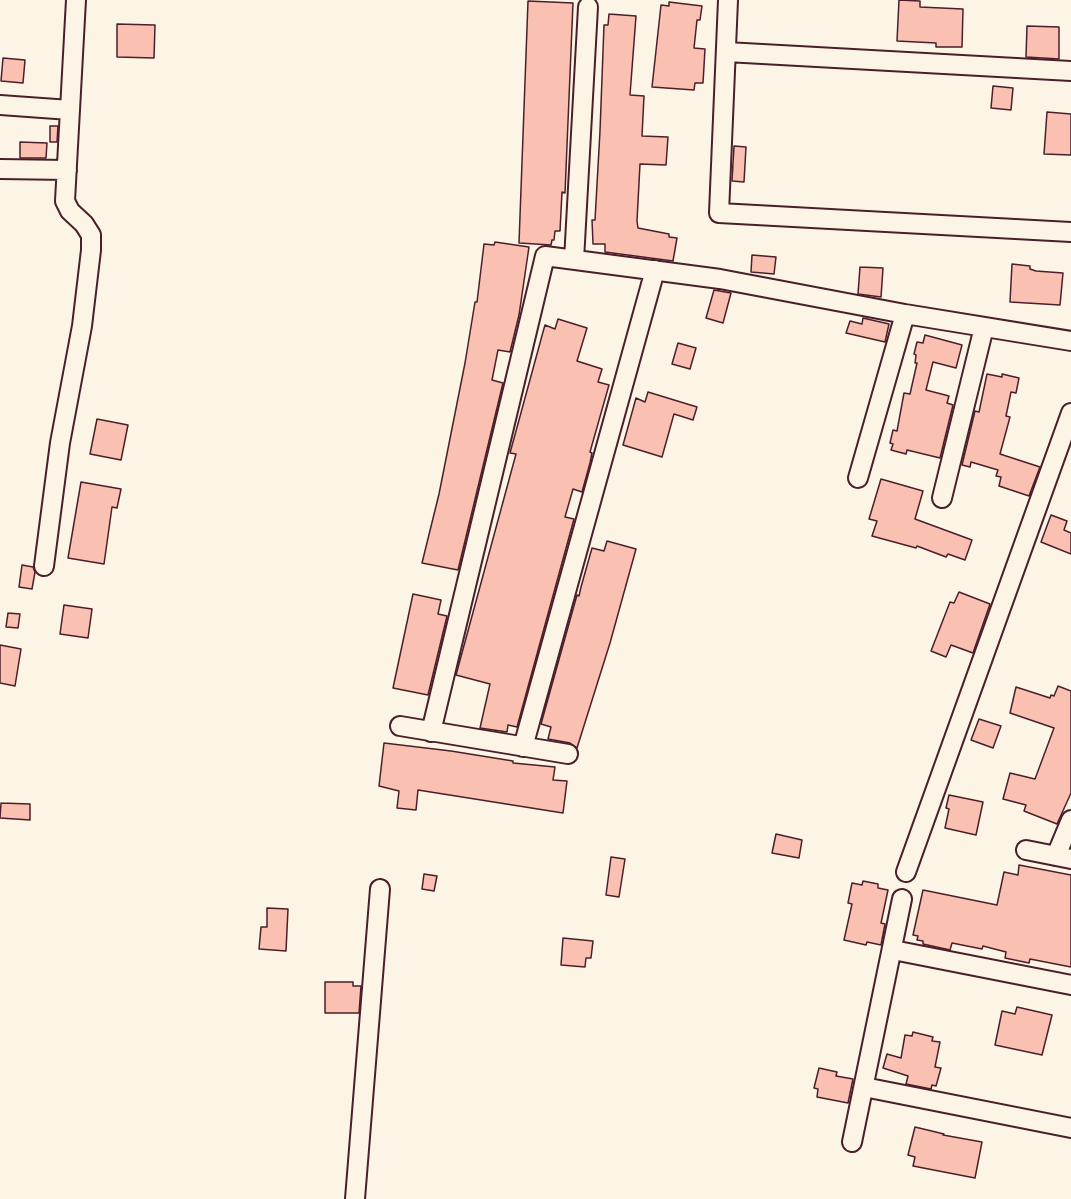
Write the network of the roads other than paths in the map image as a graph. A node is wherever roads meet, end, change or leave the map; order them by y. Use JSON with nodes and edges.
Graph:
{"nodes":[{"id":1,"x":76,"y":0,"type":"edge"},
{"id":2,"x":728,"y":0,"type":"edge"},
{"id":3,"x":588,"y":7,"type":"dead end"},
{"id":4,"x":726,"y":52,"type":"junction"},
{"id":5,"x":1071,"y":72,"type":"edge"},
{"id":6,"x":0,"y":105,"type":"edge"},
{"id":7,"x":70,"y":110,"type":"junction"},
{"id":8,"x":0,"y":169,"type":"edge"},
{"id":9,"x":67,"y":170,"type":"junction"},
{"id":10,"x":1071,"y":232,"type":"edge"},
{"id":11,"x":574,"y":260,"type":"junction"},
{"id":12,"x":655,"y":270,"type":"junction"},
{"id":13,"x":905,"y":315,"type":"junction"},
{"id":14,"x":984,"y":327,"type":"junction"},
{"id":15,"x":1071,"y":341,"type":"edge"},
{"id":16,"x":1071,"y":413,"type":"edge"},
{"id":17,"x":858,"y":478,"type":"dead end"},
{"id":18,"x":942,"y":498,"type":"dead end"},
{"id":19,"x":44,"y":566,"type":"dead end"},
{"id":20,"x":400,"y":726,"type":"dead end"},
{"id":21,"x":431,"y":732,"type":"junction"},
{"id":22,"x":523,"y":747,"type":"junction"},
{"id":23,"x":568,"y":754,"type":"dead end"},
{"id":24,"x":1071,"y":820,"type":"edge"},
{"id":25,"x":1026,"y":850,"type":"dead end"},
{"id":26,"x":1064,"y":858,"type":"edge"},
{"id":27,"x":906,"y":872,"type":"dead end"},
{"id":28,"x":380,"y":889,"type":"dead end"},
{"id":29,"x":902,"y":899,"type":"dead end"},
{"id":30,"x":893,"y":950,"type":"junction"},
{"id":31,"x":1071,"y":985,"type":"edge"},
{"id":32,"x":864,"y":1087,"type":"junction"},
{"id":33,"x":1071,"y":1128,"type":"edge"},
{"id":34,"x":852,"y":1142,"type":"dead end"},
{"id":35,"x":356,"y":1199,"type":"edge"}],
"edges":[{"from":1,"to":7,"type":"street"},
{"from":2,"to":4,"type":"street"},
{"from":3,"to":11,"type":"street"},
{"from":4,"to":5,"type":"street"},
{"from":4,"to":10,"type":"street"},
{"from":6,"to":7,"type":"street"},
{"from":7,"to":9,"type":"street"},
{"from":8,"to":9,"type":"street"},
{"from":9,"to":19,"type":"street"},
{"from":11,"to":12,"type":"street"},
{"from":11,"to":21,"type":"street"},
{"from":12,"to":13,"type":"street"},
{"from":12,"to":22,"type":"street"},
{"from":13,"to":14,"type":"street"},
{"from":13,"to":17,"type":"street"},
{"from":14,"to":15,"type":"street"},
{"from":14,"to":18,"type":"street"},
{"from":16,"to":27,"type":"street"},
{"from":20,"to":21,"type":"street"},
{"from":21,"to":22,"type":"street"},
{"from":22,"to":23,"type":"street"},
{"from":24,"to":26,"type":"street"},
{"from":25,"to":26,"type":"street"},
{"from":28,"to":35,"type":"street"},
{"from":29,"to":30,"type":"street"},
{"from":30,"to":31,"type":"street"},
{"from":30,"to":32,"type":"street"},
{"from":32,"to":33,"type":"street"},
{"from":32,"to":34,"type":"street"}]}
